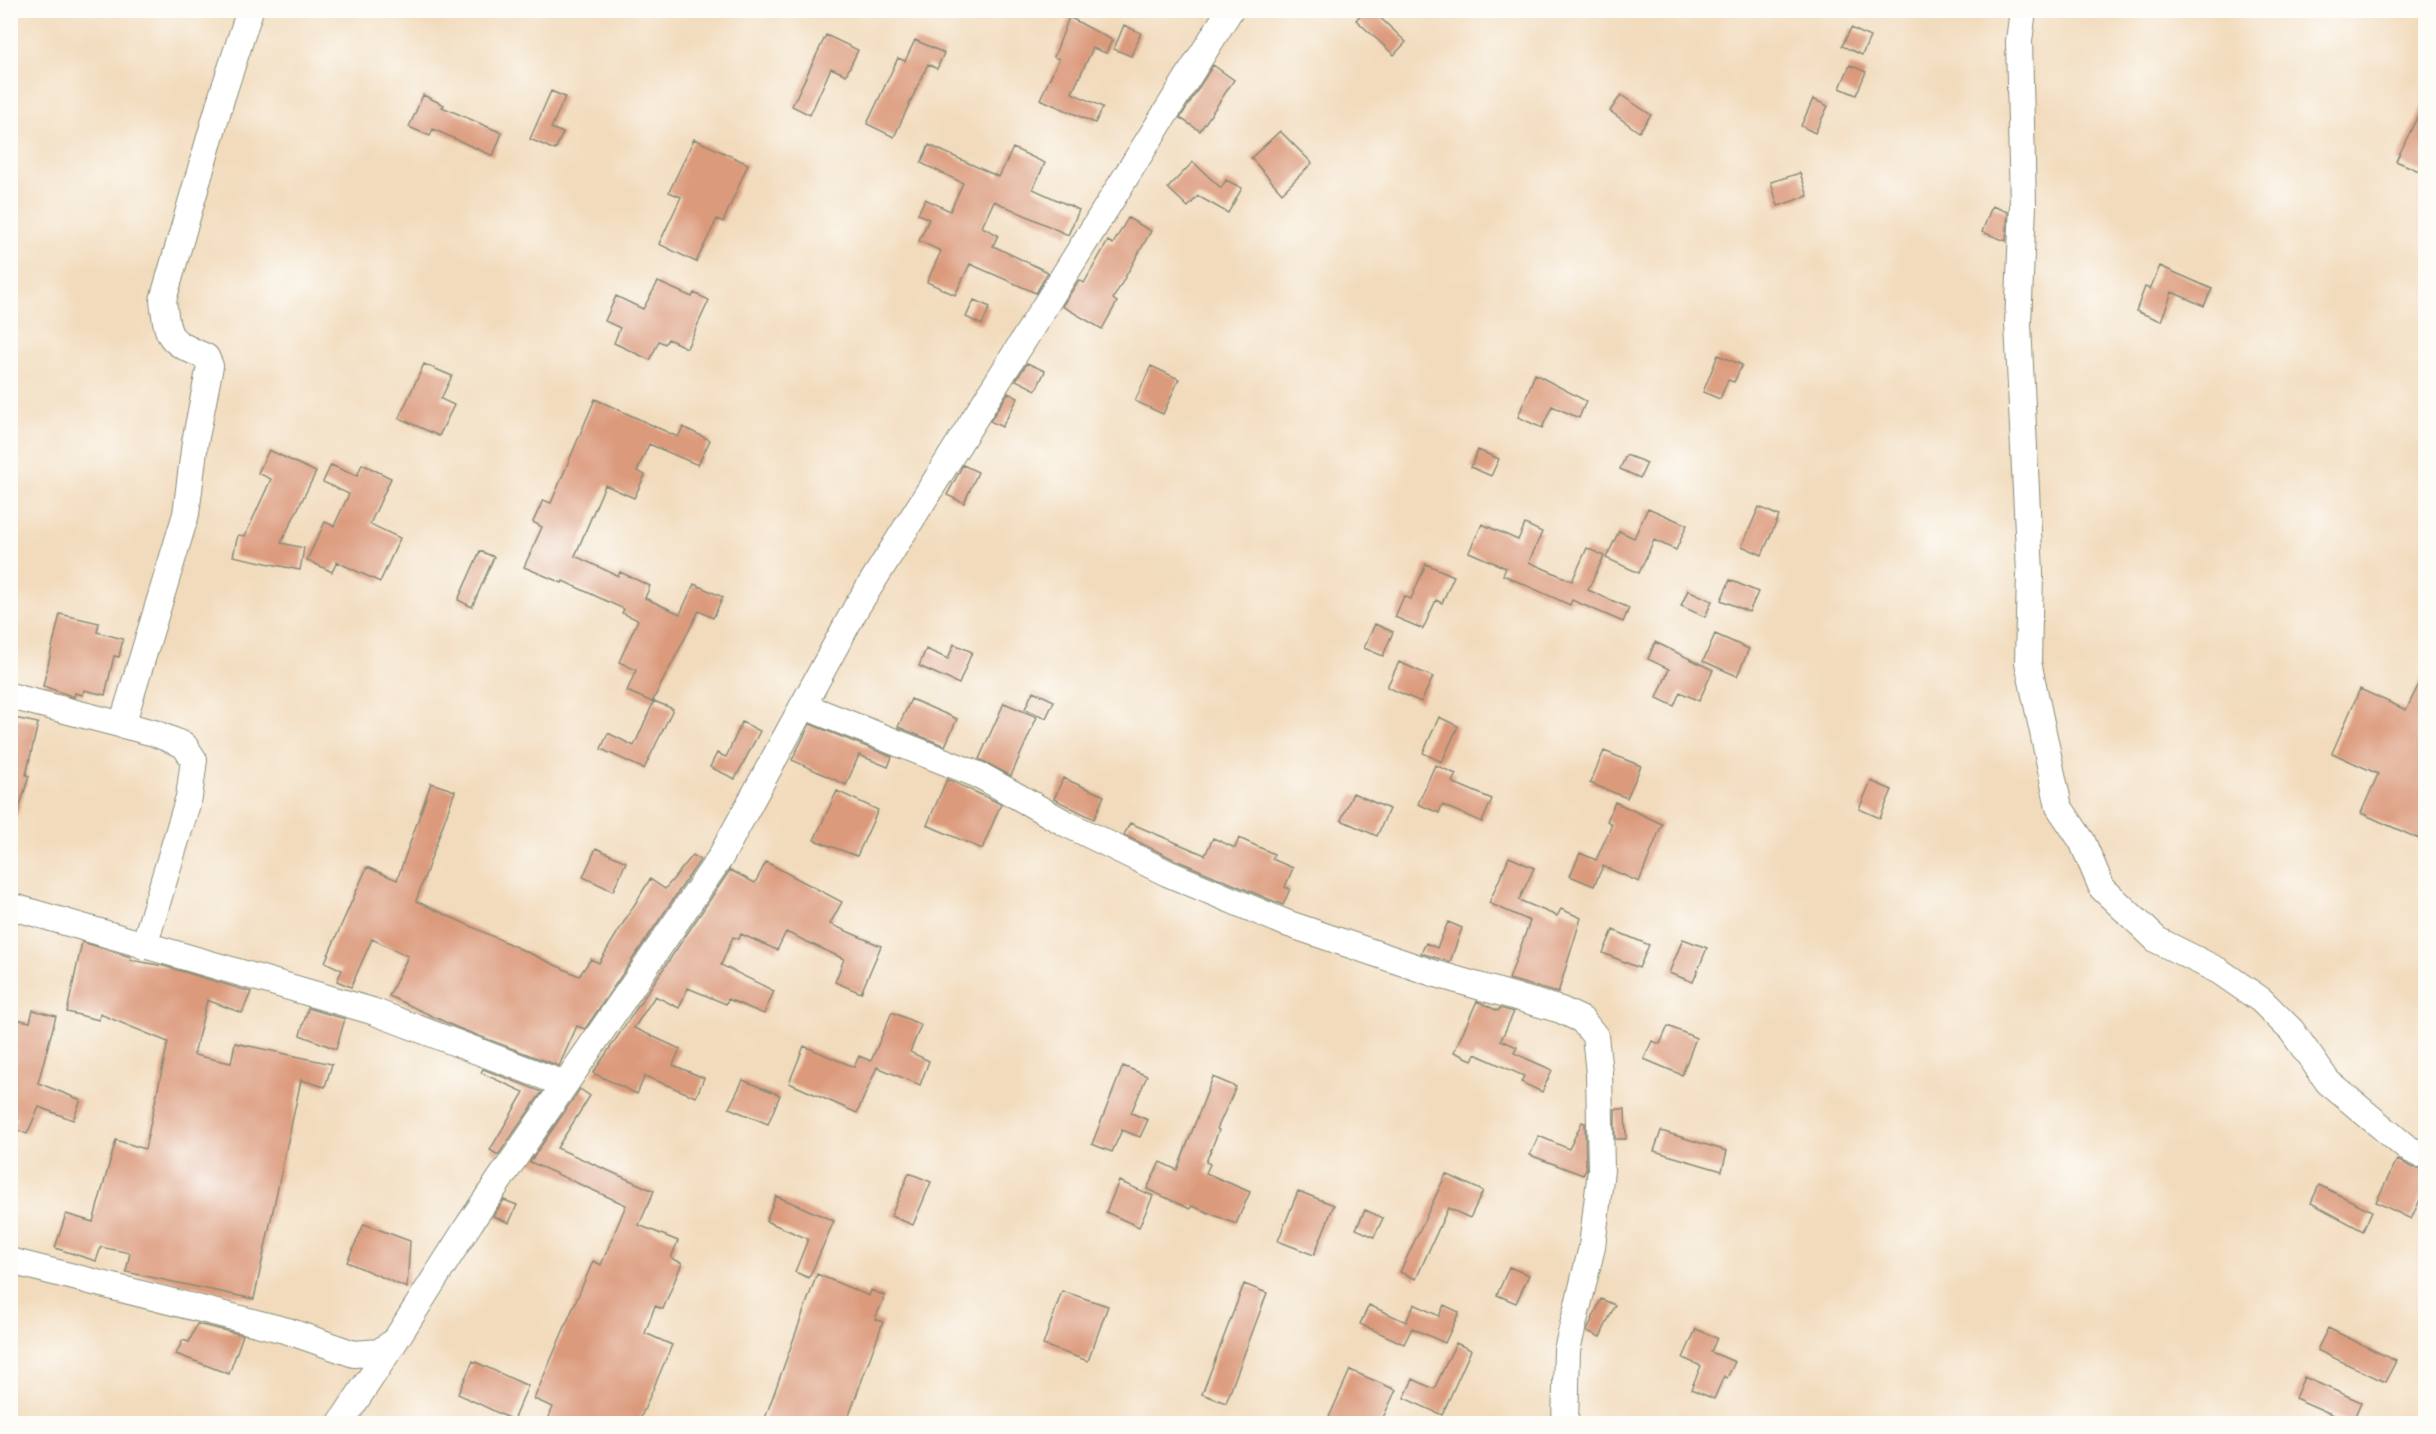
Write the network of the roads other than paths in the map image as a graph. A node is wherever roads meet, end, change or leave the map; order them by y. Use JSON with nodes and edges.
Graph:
{"nodes":[{"id":1,"x":250,"y":10,"type":"edge"},
{"id":2,"x":1230,"y":10,"type":"edge"},
{"id":3,"x":2023,"y":10,"type":"edge"},
{"id":4,"x":10,"y":696,"type":"edge"},
{"id":5,"x":804,"y":706,"type":"junction"},
{"id":6,"x":122,"y":725,"type":"junction"},
{"id":7,"x":10,"y":906,"type":"edge"},
{"id":8,"x":144,"y":946,"type":"junction"},
{"id":9,"x":564,"y":1084,"type":"junction"},
{"id":10,"x":2426,"y":1153,"type":"edge"},
{"id":11,"x":10,"y":1261,"type":"edge"},
{"id":12,"x":395,"y":1341,"type":"junction"},
{"id":13,"x":340,"y":1424,"type":"edge"},
{"id":14,"x":1565,"y":1424,"type":"edge"}],
"edges":[{"from":1,"to":6,"type":"street"},
{"from":2,"to":5,"type":"street"},
{"from":3,"to":10,"type":"street"},
{"from":4,"to":6,"type":"street"},
{"from":5,"to":9,"type":"street"},
{"from":5,"to":14,"type":"street"},
{"from":6,"to":8,"type":"street"},
{"from":7,"to":8,"type":"street"},
{"from":8,"to":9,"type":"street"},
{"from":9,"to":12,"type":"street"},
{"from":11,"to":12,"type":"street"},
{"from":12,"to":13,"type":"street"}]}
